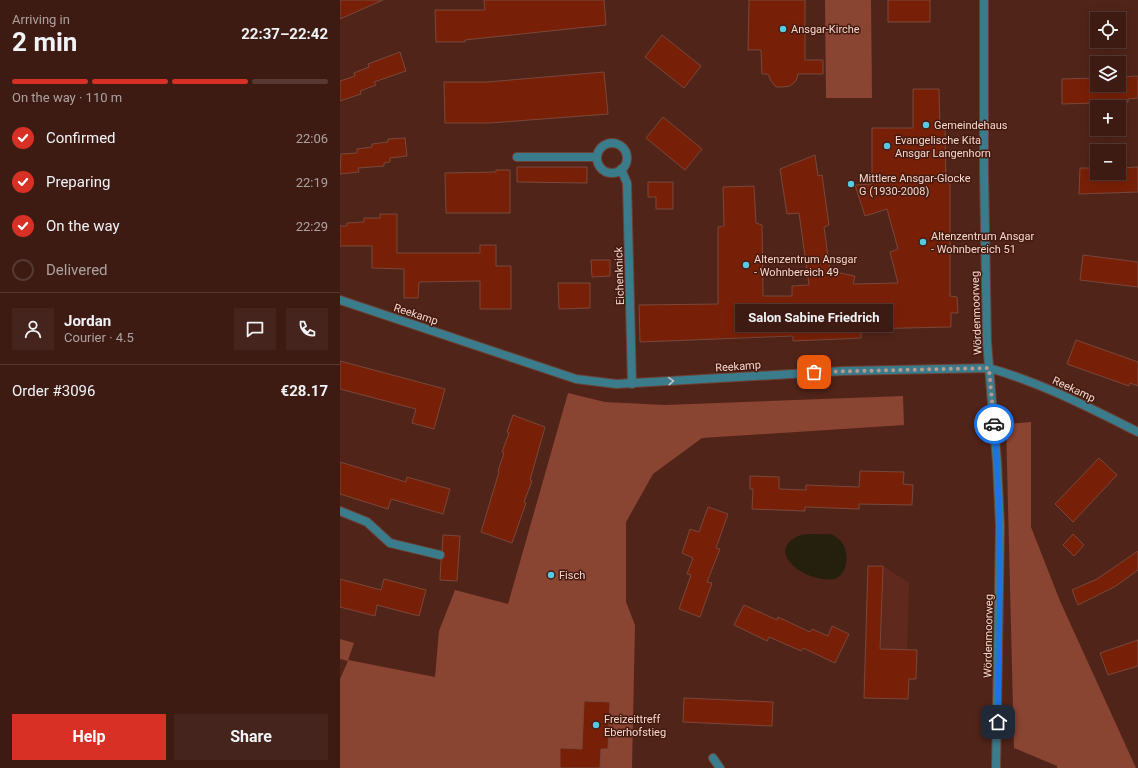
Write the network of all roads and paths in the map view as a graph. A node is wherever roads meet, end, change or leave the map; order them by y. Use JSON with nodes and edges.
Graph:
{"nodes":[{"id":1,"x":984,"y":0,"type":"edge"},
{"id":2,"x":517,"y":157,"type":"dead end"},
{"id":3,"x":597,"y":157,"type":"junction"},
{"id":4,"x":621,"y":169,"type":"junction"},
{"id":5,"x":340,"y":300,"type":"edge"},
{"id":6,"x":989,"y":368,"type":"junction"},
{"id":7,"x":632,"y":384,"type":"junction"},
{"id":8,"x":1138,"y":432,"type":"edge"},
{"id":9,"x":340,"y":511,"type":"edge"},
{"id":10,"x":440,"y":555,"type":"dead end"},
{"id":11,"x":713,"y":758,"type":"dead end"},
{"id":12,"x":720,"y":768,"type":"edge"},
{"id":13,"x":996,"y":768,"type":"edge"}],
"edges":[{"from":1,"to":6,"type":"street","name":"Wördenmoorweg"},
{"from":2,"to":3,"type":"street"},
{"from":3,"to":4,"type":"street"},
{"from":3,"to":4,"type":"street","name":"Eichenknick"},
{"from":4,"to":7,"type":"street","name":"Eichenknick"},
{"from":5,"to":7,"type":"street","name":"Reekamp"},
{"from":7,"to":6,"type":"street","name":"Reekamp","one_way":true},
{"from":6,"to":8,"type":"street","name":"Reekamp"},
{"from":6,"to":13,"type":"street","name":"Wördenmoorweg"},
{"from":9,"to":10,"type":"street"},
{"from":11,"to":12,"type":"street"}]}
